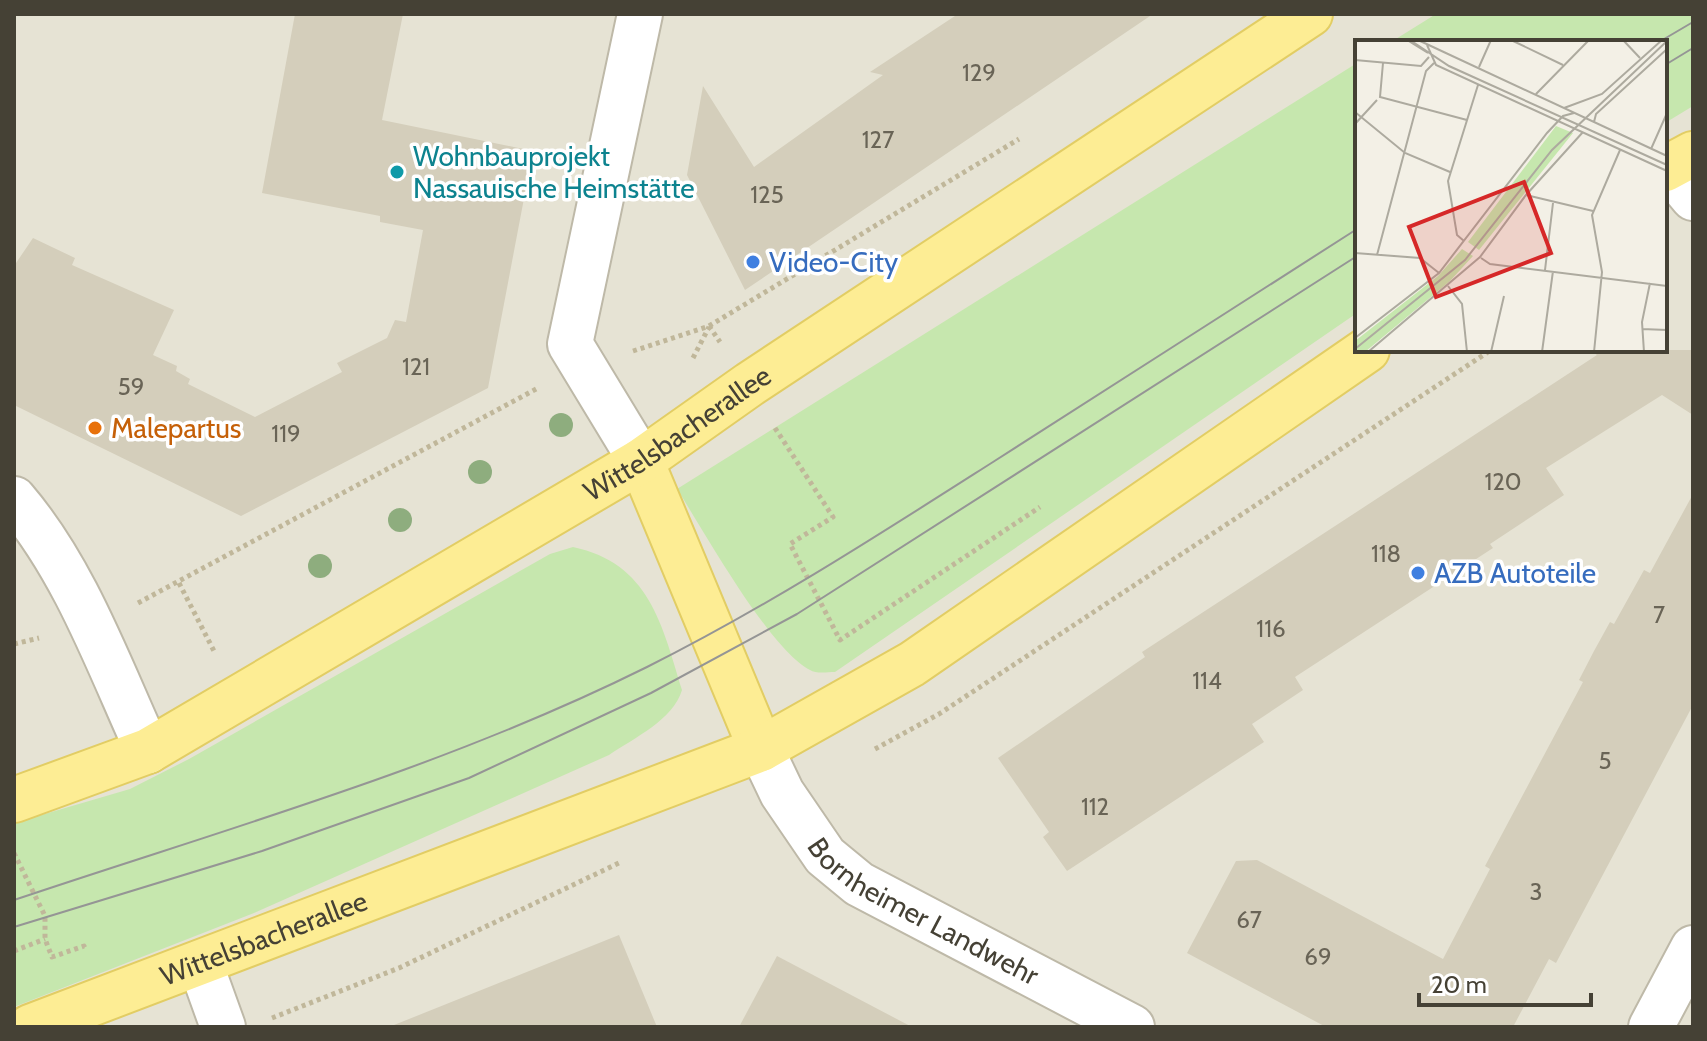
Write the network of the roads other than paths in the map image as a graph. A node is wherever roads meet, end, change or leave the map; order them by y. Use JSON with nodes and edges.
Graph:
{"nodes":[{"id":1,"x":640,"y":14,"type":"edge"},
{"id":2,"x":1310,"y":14,"type":"edge"},
{"id":3,"x":1364,"y":352,"type":"edge"},
{"id":4,"x":641,"y":461,"type":"junction"},
{"id":5,"x":14,"y":499,"type":"edge"},
{"id":6,"x":761,"y":749,"type":"junction"},
{"id":7,"x":148,"y":751,"type":"junction"},
{"id":8,"x":14,"y":800,"type":"edge"},
{"id":9,"x":1693,"y":948,"type":"edge"},
{"id":10,"x":200,"y":963,"type":"junction"},
{"id":11,"x":30,"y":1027,"type":"edge"},
{"id":12,"x":223,"y":1027,"type":"edge"},
{"id":13,"x":1132,"y":1027,"type":"edge"},
{"id":14,"x":1651,"y":1027,"type":"edge"}],
"edges":[{"from":1,"to":4,"type":"street"},
{"from":2,"to":4,"type":"main road","name":"Wittelsbacherallee"},
{"from":3,"to":6,"type":"main road","name":"Wittelsbacherallee"},
{"from":4,"to":6,"type":"main road"},
{"from":4,"to":7,"type":"main road","name":"Wittelsbacherallee"},
{"from":5,"to":7,"type":"street"},
{"from":6,"to":10,"type":"main road","name":"Wittelsbacherallee"},
{"from":6,"to":13,"type":"street","name":"Bornheimer Landwehr"},
{"from":7,"to":8,"type":"main road","name":"Wittelsbacherallee"},
{"from":9,"to":14,"type":"street"},
{"from":10,"to":11,"type":"main road","name":"Wittelsbacherallee"},
{"from":10,"to":12,"type":"street"}]}
